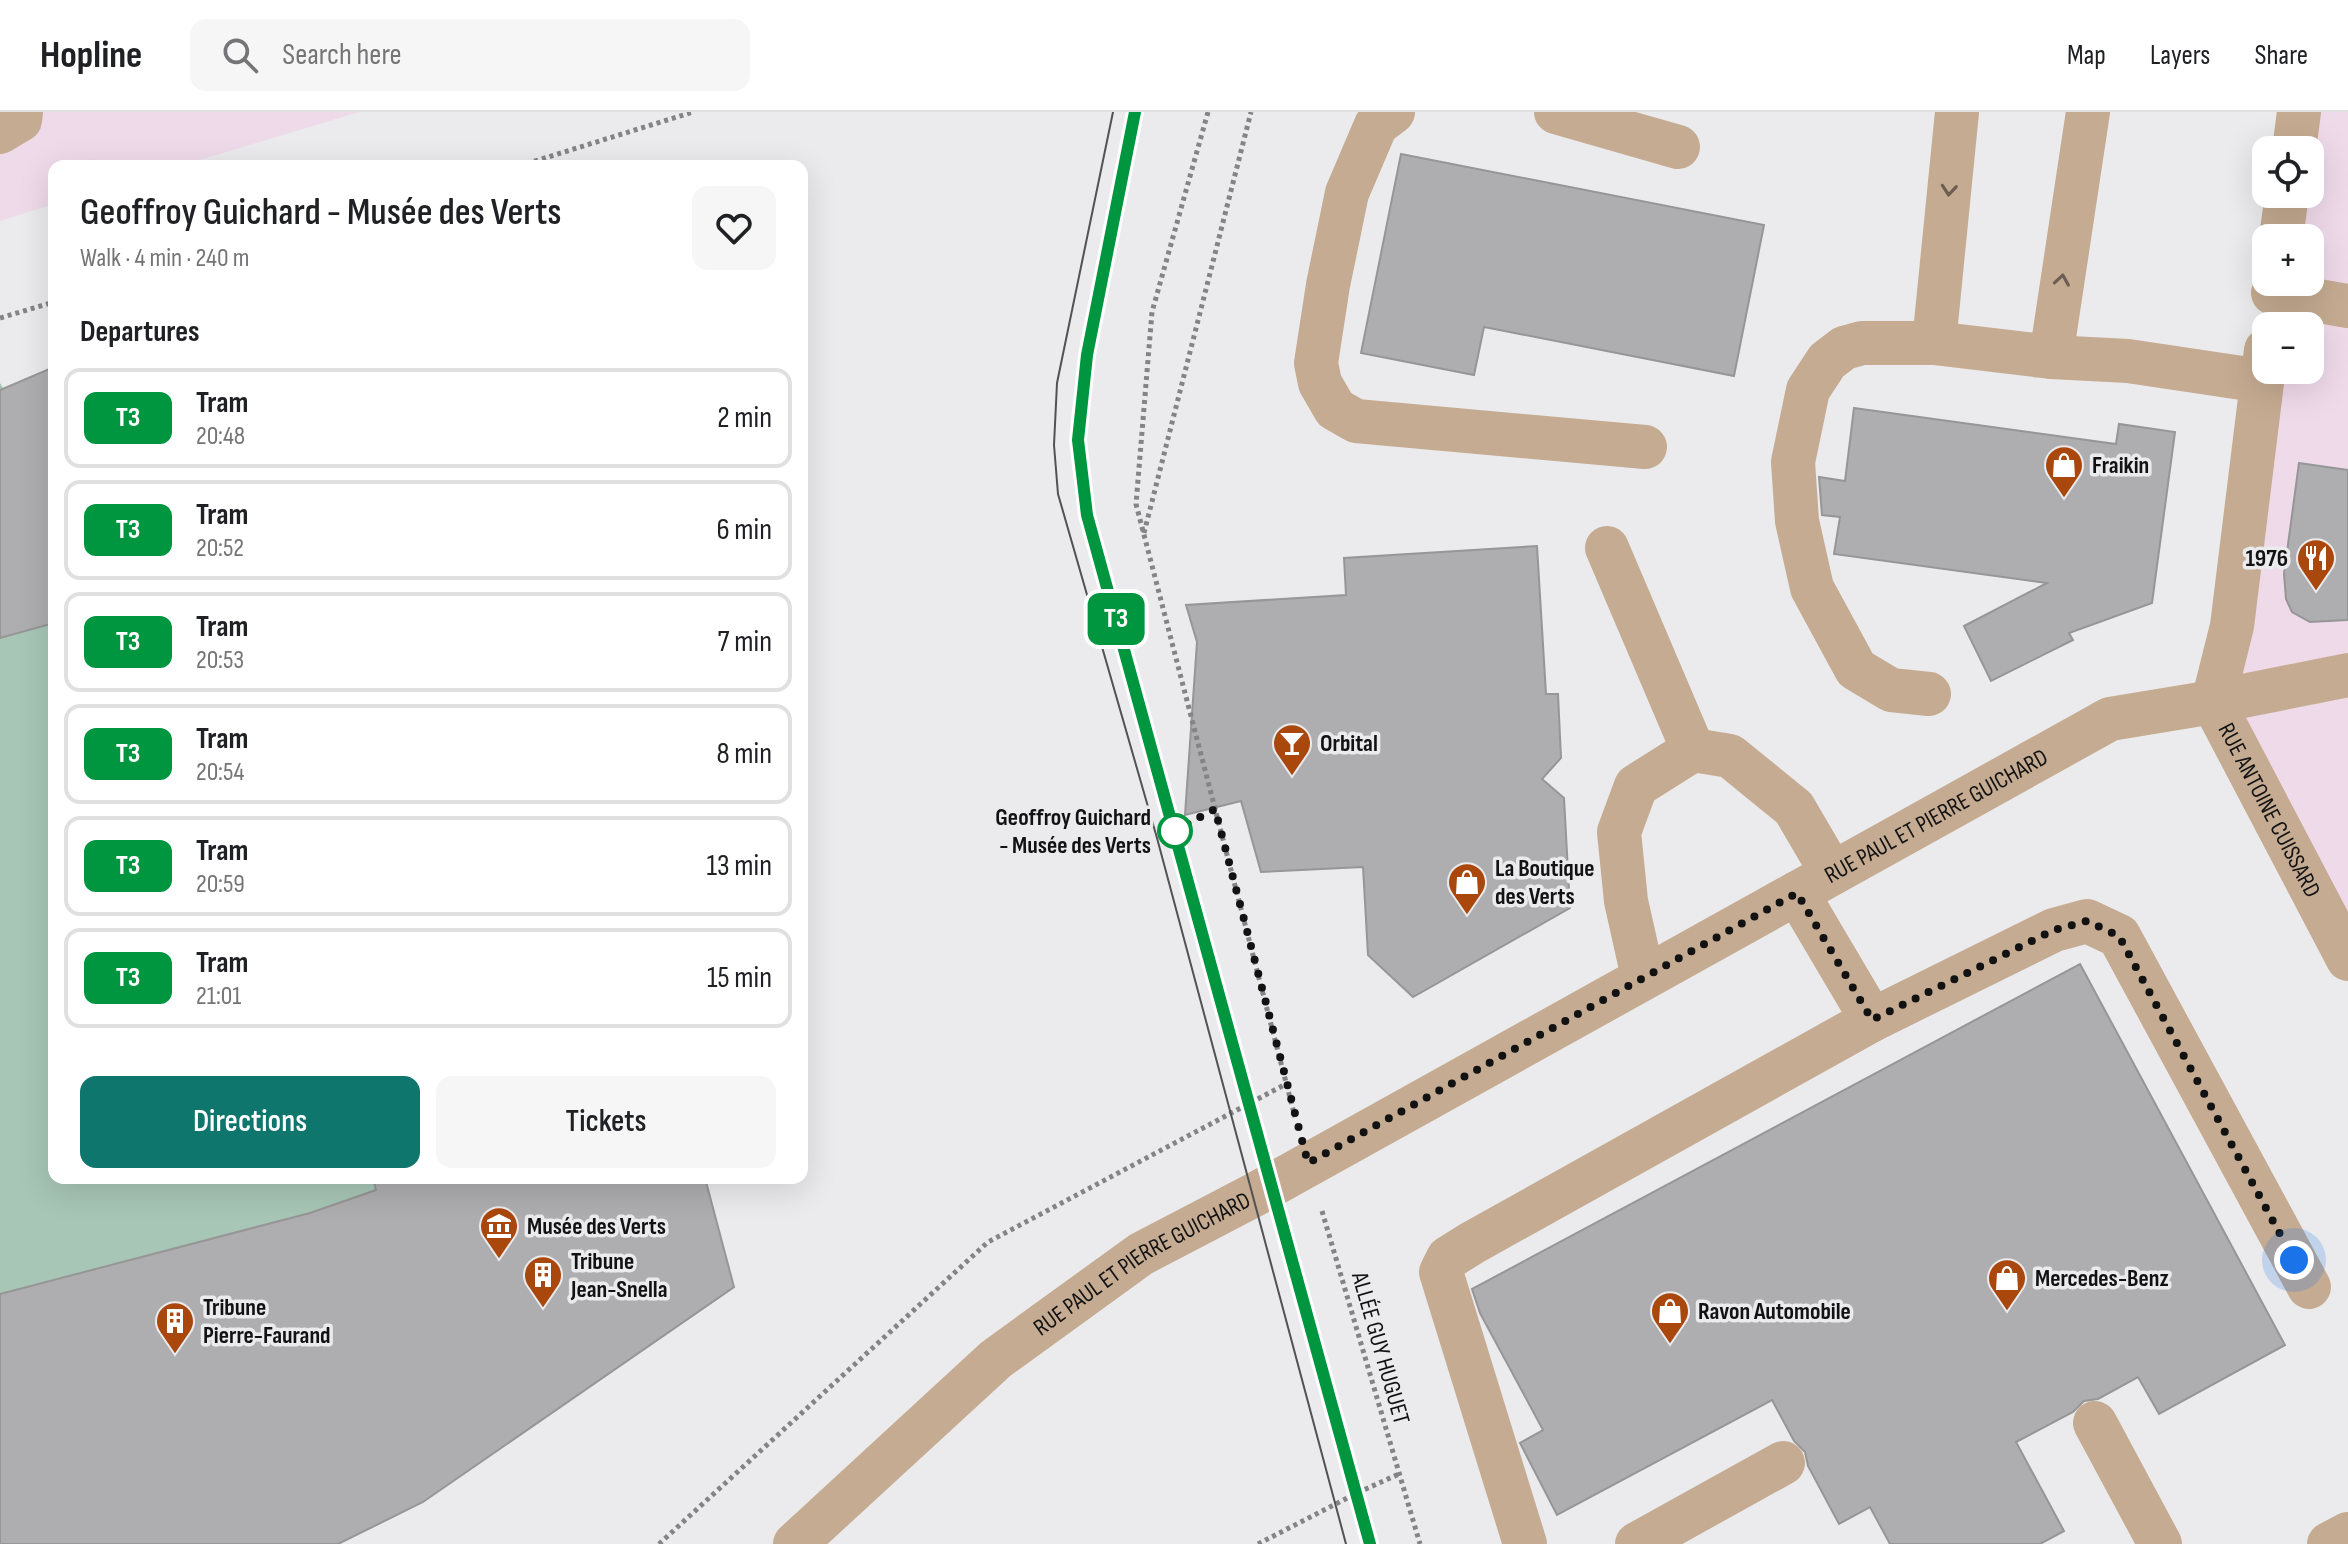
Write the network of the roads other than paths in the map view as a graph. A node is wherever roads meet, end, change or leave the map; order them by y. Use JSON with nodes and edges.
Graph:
{"nodes":[{"id":1,"x":21,"y":112,"type":"edge"},
{"id":2,"x":1393,"y":112,"type":"edge"},
{"id":3,"x":1556,"y":112,"type":"edge"},
{"id":4,"x":1957,"y":112,"type":"edge"},
{"id":5,"x":2088,"y":112,"type":"edge"},
{"id":6,"x":2299,"y":112,"type":"edge"},
{"id":7,"x":0,"y":132,"type":"edge"},
{"id":8,"x":2296,"y":136,"type":"edge"},
{"id":9,"x":1678,"y":147,"type":"dead end"},
{"id":10,"x":2272,"y":300,"type":"edge"},
{"id":11,"x":2348,"y":306,"type":"edge"},
{"id":12,"x":1934,"y":343,"type":"junction"},
{"id":13,"x":2051,"y":357,"type":"junction"},
{"id":14,"x":2252,"y":365,"type":"edge"},
{"id":15,"x":2262,"y":384,"type":"edge"},
{"id":16,"x":1645,"y":447,"type":"dead end"},
{"id":17,"x":1607,"y":548,"type":"dead end"},
{"id":18,"x":2348,"y":675,"type":"edge"},
{"id":19,"x":1929,"y":694,"type":"dead end"},
{"id":20,"x":2213,"y":702,"type":"junction"},
{"id":21,"x":1693,"y":750,"type":"junction"},
{"id":22,"x":1814,"y":883,"type":"junction"},
{"id":23,"x":2348,"y":959,"type":"edge"},
{"id":24,"x":1643,"y":977,"type":"junction"},
{"id":25,"x":1872,"y":1020,"type":"junction"},
{"id":26,"x":2309,"y":1287,"type":"dead end"},
{"id":27,"x":2095,"y":1423,"type":"dead end"},
{"id":28,"x":1783,"y":1463,"type":"dead end"},
{"id":29,"x":2348,"y":1534,"type":"edge"},
{"id":30,"x":796,"y":1543,"type":"edge"},
{"id":31,"x":1525,"y":1544,"type":"edge"},
{"id":32,"x":1637,"y":1544,"type":"edge"},
{"id":33,"x":2160,"y":1544,"type":"edge"},
{"id":34,"x":2329,"y":1544,"type":"edge"}],
"edges":[{"from":1,"to":7,"type":"street"},
{"from":2,"to":16,"type":"street"},
{"from":3,"to":9,"type":"street"},
{"from":4,"to":12,"type":"street","one_way":true},
{"from":13,"to":5,"type":"street","one_way":true},
{"from":6,"to":8,"type":"street"},
{"from":10,"to":11,"type":"street"},
{"from":12,"to":13,"type":"street"},
{"from":12,"to":19,"type":"street"},
{"from":13,"to":14,"type":"street"},
{"from":15,"to":20,"type":"street"},
{"from":17,"to":21,"type":"street"},
{"from":18,"to":20,"type":"street","name":"RUE PAUL ET PIERRE GUICHARD"},
{"from":20,"to":22,"type":"street","name":"RUE PAUL ET PIERRE GUICHARD"},
{"from":20,"to":23,"type":"street","name":"RUE ANTOINE CUISSARD"},
{"from":21,"to":22,"type":"street"},
{"from":21,"to":24,"type":"street"},
{"from":22,"to":24,"type":"street","name":"RUE PAUL ET PIERRE GUICHARD"},
{"from":22,"to":25,"type":"street"},
{"from":24,"to":30,"type":"street","name":"RUE PAUL ET PIERRE GUICHARD"},
{"from":25,"to":26,"type":"street"},
{"from":25,"to":31,"type":"street"},
{"from":27,"to":33,"type":"street"},
{"from":28,"to":32,"type":"street"},
{"from":29,"to":34,"type":"street"}]}
